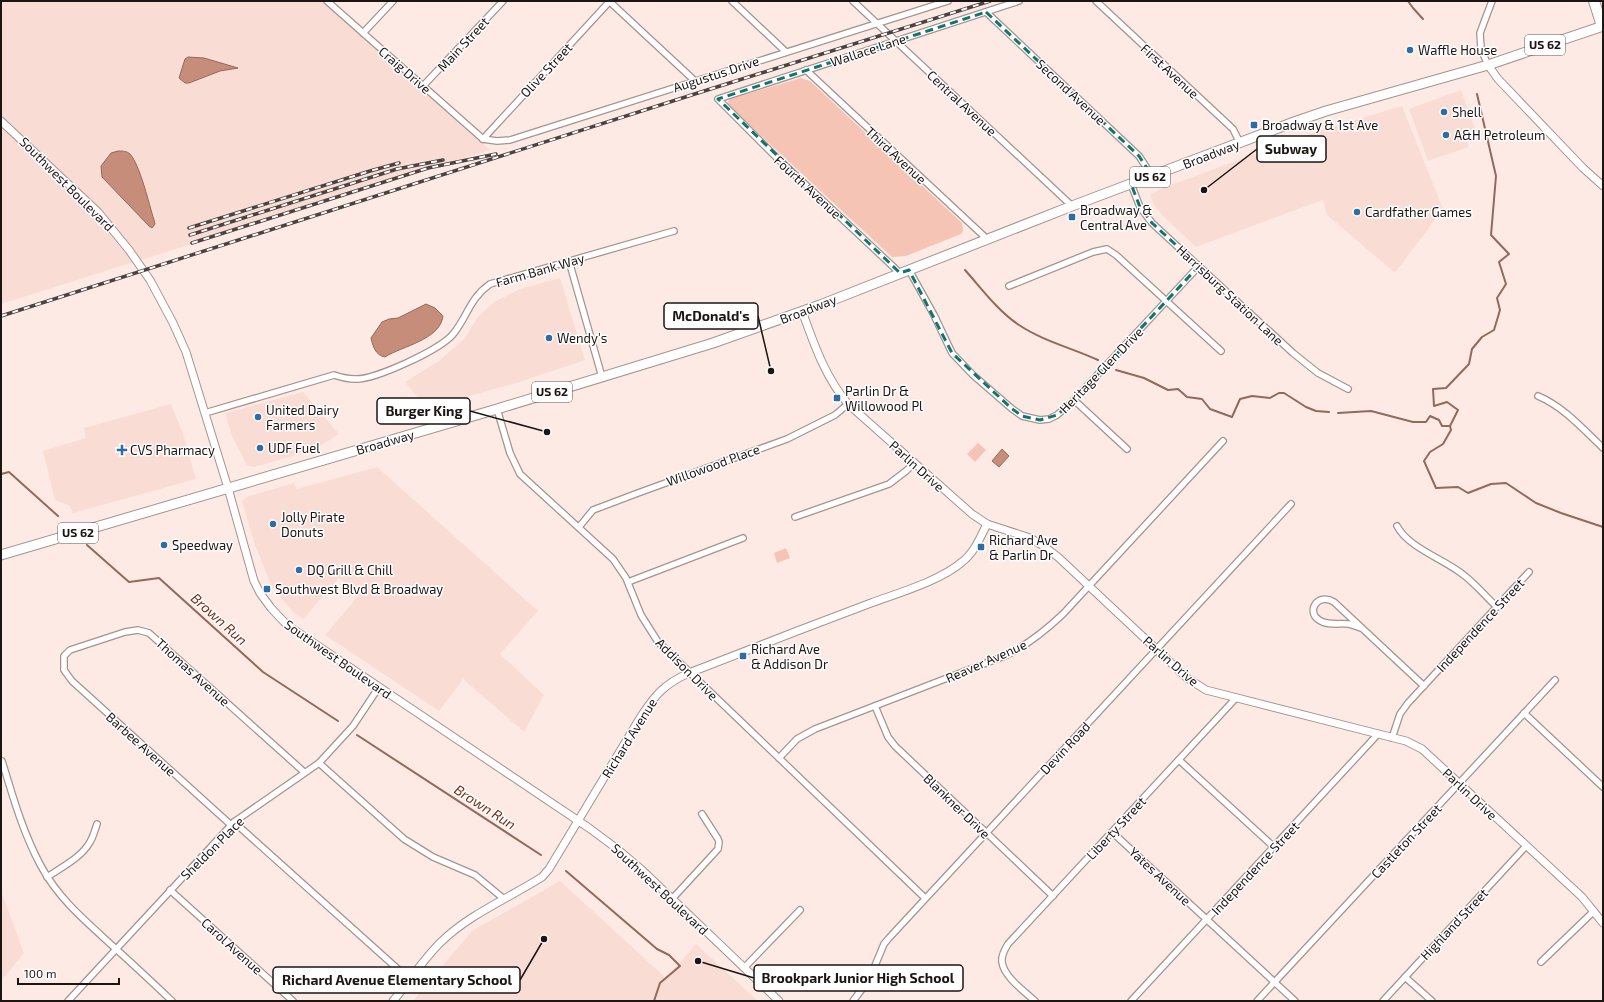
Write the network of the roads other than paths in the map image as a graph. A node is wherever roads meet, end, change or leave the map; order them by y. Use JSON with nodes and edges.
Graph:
{"nodes":[{"id":1,"x":327,"y":1,"type":"edge"},
{"id":2,"x":393,"y":1,"type":"edge"},
{"id":3,"x":502,"y":1,"type":"edge"},
{"id":4,"x":609,"y":1,"type":"edge"},
{"id":5,"x":732,"y":1,"type":"edge"},
{"id":6,"x":853,"y":1,"type":"edge"},
{"id":7,"x":948,"y":1,"type":"edge"},
{"id":8,"x":1019,"y":1,"type":"edge"},
{"id":9,"x":1096,"y":1,"type":"edge"},
{"id":10,"x":1492,"y":1,"type":"edge"},
{"id":11,"x":1594,"y":1,"type":"edge"},
{"id":12,"x":986,"y":12,"type":"junction"},
{"id":13,"x":877,"y":24,"type":"junction"},
{"id":14,"x":1603,"y":25,"type":"edge"},
{"id":15,"x":363,"y":33,"type":"junction"},
{"id":16,"x":896,"y":41,"type":"junction"},
{"id":17,"x":786,"y":52,"type":"junction"},
{"id":18,"x":1488,"y":65,"type":"junction"},
{"id":19,"x":806,"y":70,"type":"junction"},
{"id":20,"x":695,"y":81,"type":"junction"},
{"id":21,"x":423,"y":86,"type":"junction"},
{"id":22,"x":718,"y":99,"type":"joint"},
{"id":23,"x":1,"y":121,"type":"edge"},
{"id":24,"x":483,"y":139,"type":"junction"},
{"id":25,"x":1240,"y":143,"type":"junction"},
{"id":26,"x":1152,"y":176,"type":"junction"},
{"id":27,"x":1131,"y":184,"type":"junction"},
{"id":28,"x":1603,"y":186,"type":"edge"},
{"id":29,"x":1072,"y":206,"type":"junction"},
{"id":30,"x":674,"y":231,"type":"dead end"},
{"id":31,"x":987,"y":240,"type":"junction"},
{"id":32,"x":569,"y":261,"type":"junction"},
{"id":33,"x":1199,"y":266,"type":"junction"},
{"id":34,"x":909,"y":270,"type":"junction"},
{"id":35,"x":900,"y":273,"type":"junction"},
{"id":36,"x":1009,"y":286,"type":"dead end"},
{"id":37,"x":1166,"y":301,"type":"junction"},
{"id":38,"x":802,"y":311,"type":"junction"},
{"id":39,"x":1221,"y":351,"type":"dead end"},
{"id":40,"x":602,"y":377,"type":"junction"},
{"id":41,"x":1348,"y":389,"type":"dead end"},
{"id":42,"x":1538,"y":396,"type":"dead end"},
{"id":43,"x":1074,"y":400,"type":"junction"},
{"id":44,"x":848,"y":404,"type":"junction"},
{"id":45,"x":497,"y":409,"type":"junction"},
{"id":46,"x":205,"y":413,"type":"junction"},
{"id":47,"x":1223,"y":441,"type":"dead end"},
{"id":48,"x":1603,"y":448,"type":"edge"},
{"id":49,"x":1127,"y":449,"type":"dead end"},
{"id":50,"x":914,"y":463,"type":"junction"},
{"id":51,"x":228,"y":488,"type":"junction"},
{"id":52,"x":1291,"y":504,"type":"dead end"},
{"id":53,"x":795,"y":517,"type":"dead end"},
{"id":54,"x":987,"y":524,"type":"junction"},
{"id":55,"x":1397,"y":526,"type":"dead end"},
{"id":56,"x":579,"y":527,"type":"junction"},
{"id":57,"x":742,"y":538,"type":"dead end"},
{"id":58,"x":1,"y":555,"type":"edge"},
{"id":59,"x":1529,"y":572,"type":"dead end"},
{"id":60,"x":628,"y":582,"type":"junction"},
{"id":61,"x":1088,"y":587,"type":"junction"},
{"id":62,"x":1497,"y":607,"type":"junction"},
{"id":63,"x":1361,"y":628,"type":"junction"},
{"id":64,"x":1156,"y":649,"type":"junction"},
{"id":65,"x":64,"y":656,"type":"joint"},
{"id":66,"x":689,"y":673,"type":"junction"},
{"id":67,"x":1555,"y":680,"type":"dead end"},
{"id":68,"x":1424,"y":686,"type":"junction"},
{"id":69,"x":379,"y":687,"type":"junction"},
{"id":70,"x":1236,"y":698,"type":"junction"},
{"id":71,"x":875,"y":706,"type":"junction"},
{"id":72,"x":1524,"y":713,"type":"junction"},
{"id":73,"x":1378,"y":734,"type":"junction"},
{"id":74,"x":1392,"y":738,"type":"junction"},
{"id":75,"x":779,"y":758,"type":"junction"},
{"id":76,"x":1179,"y":760,"type":"junction"},
{"id":77,"x":2,"y":761,"type":"dead end"},
{"id":78,"x":318,"y":763,"type":"junction"},
{"id":79,"x":304,"y":772,"type":"junction"},
{"id":80,"x":1459,"y":784,"type":"junction"},
{"id":81,"x":1603,"y":787,"type":"edge"},
{"id":82,"x":702,"y":814,"type":"dead end"},
{"id":83,"x":579,"y":822,"type":"junction"},
{"id":84,"x":233,"y":823,"type":"junction"},
{"id":85,"x":98,"y":824,"type":"dead end"},
{"id":86,"x":1112,"y":832,"type":"junction"},
{"id":87,"x":985,"y":833,"type":"junction"},
{"id":88,"x":1526,"y":846,"type":"junction"},
{"id":89,"x":1274,"y":847,"type":"junction"},
{"id":90,"x":47,"y":877,"type":"junction"},
{"id":91,"x":170,"y":890,"type":"junction"},
{"id":92,"x":1052,"y":896,"type":"junction"},
{"id":93,"x":925,"y":898,"type":"junction"},
{"id":94,"x":504,"y":899,"type":"junction"},
{"id":95,"x":672,"y":899,"type":"junction"},
{"id":96,"x":800,"y":910,"type":"dead end"},
{"id":97,"x":1594,"y":911,"type":"junction"},
{"id":98,"x":1207,"y":919,"type":"junction"},
{"id":99,"x":1603,"y":922,"type":"edge"},
{"id":100,"x":116,"y":949,"type":"junction"},
{"id":101,"x":1541,"y":962,"type":"dead end"},
{"id":102,"x":744,"y":968,"type":"junction"},
{"id":103,"x":1405,"y":976,"type":"junction"},
{"id":104,"x":410,"y":980,"type":"junction"},
{"id":105,"x":1275,"y":982,"type":"junction"},
{"id":106,"x":68,"y":1001,"type":"edge"},
{"id":107,"x":172,"y":1001,"type":"edge"},
{"id":108,"x":293,"y":1001,"type":"edge"},
{"id":109,"x":393,"y":1001,"type":"edge"},
{"id":110,"x":779,"y":1001,"type":"edge"},
{"id":111,"x":853,"y":1001,"type":"edge"},
{"id":112,"x":1034,"y":1001,"type":"edge"},
{"id":113,"x":1131,"y":1001,"type":"edge"},
{"id":114,"x":1257,"y":1001,"type":"edge"},
{"id":115,"x":1295,"y":1001,"type":"edge"},
{"id":116,"x":1383,"y":1001,"type":"edge"},
{"id":117,"x":1432,"y":1001,"type":"edge"}],
"edges":[{"from":1,"to":15,"type":"street","name":"Craig Drive"},
{"from":2,"to":15,"type":"street"},
{"from":3,"to":21,"type":"street","name":"Main Street"},
{"from":4,"to":20,"type":"street"},
{"from":4,"to":24,"type":"street","name":"Olive Street"},
{"from":5,"to":17,"type":"street"},
{"from":6,"to":13,"type":"street","name":"Central Avenue"},
{"from":7,"to":13,"type":"street","name":"Augustus Drive"},
{"from":8,"to":12,"type":"street","name":"Wallace Lane"},
{"from":9,"to":25,"type":"street","name":"First Avenue"},
{"from":10,"to":18,"type":"street"},
{"from":11,"to":14,"type":"highway"},
{"from":12,"to":16,"type":"street","name":"Wallace Lane"},
{"from":12,"to":26,"type":"street","name":"Second Avenue"},
{"from":13,"to":16,"type":"street","name":"Central Avenue"},
{"from":13,"to":17,"type":"street","name":"Augustus Drive"},
{"from":14,"to":18,"type":"main road","name":"Broadway","number":"US 62"},
{"from":15,"to":21,"type":"street","name":"Craig Drive"},
{"from":16,"to":19,"type":"street","name":"Wallace Lane"},
{"from":16,"to":29,"type":"street","name":"Central Avenue"},
{"from":17,"to":20,"type":"street","name":"Augustus Drive"},
{"from":18,"to":25,"type":"main road","name":"Broadway","number":"US 62"},
{"from":18,"to":28,"type":"street"},
{"from":19,"to":22,"type":"street","name":"Wallace Lane"},
{"from":19,"to":31,"type":"street","name":"Third Avenue"},
{"from":20,"to":24,"type":"street","name":"Augustus Drive"},
{"from":21,"to":24,"type":"street","name":"Craig Drive"},
{"from":22,"to":35,"type":"street","name":"Fourth Avenue"},
{"from":23,"to":46,"type":"street","name":"Southwest Boulevard"},
{"from":25,"to":26,"type":"main road","name":"Broadway","number":"US 62"},
{"from":26,"to":27,"type":"main road","name":"Broadway","number":"US 62"},
{"from":27,"to":29,"type":"main road","name":"Broadway","number":"US 62"},
{"from":27,"to":33,"type":"street","name":"Harrisburg Station Lane"},
{"from":29,"to":31,"type":"main road","name":"Broadway","number":"US 62"},
{"from":30,"to":32,"type":"street","name":"Farm Bank Way"},
{"from":31,"to":34,"type":"main road","name":"Broadway","number":"US 62"},
{"from":32,"to":40,"type":"street"},
{"from":32,"to":46,"type":"street","name":"Farm Bank Way"},
{"from":33,"to":37,"type":"street","name":"Heritage Glen Drive"},
{"from":33,"to":41,"type":"street","name":"Harrisburg Station Lane"},
{"from":34,"to":35,"type":"main road","name":"Broadway","number":"US 62"},
{"from":34,"to":43,"type":"street","name":"Heritage Glen Drive"},
{"from":35,"to":38,"type":"main road","name":"Broadway","number":"US 62"},
{"from":36,"to":37,"type":"street"},
{"from":37,"to":39,"type":"street"},
{"from":37,"to":43,"type":"street","name":"Heritage Glen Drive"},
{"from":38,"to":40,"type":"main road","name":"Broadway","number":"US 62"},
{"from":38,"to":44,"type":"street","name":"Parlin Drive"},
{"from":40,"to":45,"type":"main road","name":"Broadway","number":"US 62"},
{"from":42,"to":48,"type":"street"},
{"from":43,"to":49,"type":"street"},
{"from":44,"to":50,"type":"street","name":"Parlin Drive"},
{"from":44,"to":56,"type":"street","name":"Willowood Place"},
{"from":45,"to":51,"type":"main road","name":"Broadway","number":"US 62"},
{"from":45,"to":56,"type":"street","name":"Addison Drive"},
{"from":46,"to":51,"type":"street","name":"Southwest Boulevard"},
{"from":47,"to":61,"type":"street","name":"Reaver Avenue"},
{"from":50,"to":53,"type":"street"},
{"from":50,"to":54,"type":"street","name":"Parlin Drive"},
{"from":51,"to":58,"type":"main road","name":"Broadway","number":"US 62"},
{"from":51,"to":69,"type":"street","name":"Southwest Boulevard"},
{"from":52,"to":64,"type":"street","name":"Devin Road"},
{"from":54,"to":61,"type":"street","name":"Parlin Drive"},
{"from":54,"to":66,"type":"street","name":"Richard Avenue"},
{"from":55,"to":62,"type":"street"},
{"from":56,"to":60,"type":"street","name":"Addison Drive"},
{"from":57,"to":60,"type":"street"},
{"from":59,"to":62,"type":"street","name":"Independence Street"},
{"from":60,"to":66,"type":"street","name":"Addison Drive"},
{"from":61,"to":64,"type":"street","name":"Parlin Drive"},
{"from":61,"to":71,"type":"street","name":"Reaver Avenue"},
{"from":62,"to":68,"type":"street","name":"Independence Street"},
{"from":63,"to":63,"type":"street"},
{"from":63,"to":68,"type":"street"},
{"from":64,"to":70,"type":"street","name":"Parlin Drive"},
{"from":64,"to":87,"type":"street","name":"Devin Road"},
{"from":65,"to":79,"type":"street","name":"Thomas Avenue"},
{"from":65,"to":84,"type":"street","name":"Barbee Avenue"},
{"from":66,"to":75,"type":"street","name":"Addison Drive"},
{"from":66,"to":83,"type":"street","name":"Richard Avenue"},
{"from":67,"to":72,"type":"street","name":"Castleton Street"},
{"from":68,"to":74,"type":"street","name":"Independence Street"},
{"from":69,"to":78,"type":"street","name":"Sheldon Place"},
{"from":69,"to":83,"type":"street","name":"Southwest Boulevard"},
{"from":70,"to":73,"type":"street","name":"Parlin Drive"},
{"from":70,"to":76,"type":"street","name":"Liberty Street"},
{"from":71,"to":75,"type":"street","name":"Reaver Avenue"},
{"from":71,"to":87,"type":"street","name":"Blankner Drive"},
{"from":72,"to":80,"type":"street","name":"Castleton Street"},
{"from":72,"to":81,"type":"street"},
{"from":73,"to":74,"type":"street","name":"Parlin Drive"},
{"from":73,"to":89,"type":"street","name":"Independence Street"},
{"from":74,"to":80,"type":"street","name":"Parlin Drive"},
{"from":75,"to":93,"type":"street","name":"Addison Drive"},
{"from":76,"to":86,"type":"street","name":"Liberty Street"},
{"from":76,"to":89,"type":"street"},
{"from":77,"to":90,"type":"street"},
{"from":78,"to":79,"type":"street","name":"Sheldon Place"},
{"from":78,"to":94,"type":"street"},
{"from":79,"to":84,"type":"street","name":"Sheldon Place"},
{"from":80,"to":88,"type":"street","name":"Parlin Drive"},
{"from":80,"to":105,"type":"street","name":"Castleton Street"},
{"from":82,"to":95,"type":"street"},
{"from":83,"to":94,"type":"street","name":"Richard Avenue"},
{"from":83,"to":95,"type":"street","name":"Southwest Boulevard"},
{"from":84,"to":91,"type":"street","name":"Sheldon Place"},
{"from":84,"to":104,"type":"street","name":"Barbee Avenue"},
{"from":85,"to":90,"type":"street"},
{"from":86,"to":92,"type":"street","name":"Liberty Street"},
{"from":86,"to":98,"type":"street","name":"Yates Avenue"},
{"from":87,"to":92,"type":"street","name":"Blankner Drive"},
{"from":87,"to":93,"type":"street","name":"Devin Road"},
{"from":88,"to":97,"type":"street","name":"Parlin Drive"},
{"from":88,"to":103,"type":"street","name":"Highland Street"},
{"from":89,"to":98,"type":"street","name":"Independence Street"},
{"from":90,"to":100,"type":"street"},
{"from":91,"to":100,"type":"street","name":"Sheldon Place"},
{"from":91,"to":108,"type":"street","name":"Carol Avenue"},
{"from":92,"to":112,"type":"street","name":"Liberty Street"},
{"from":93,"to":111,"type":"street","name":"Devin Road"},
{"from":94,"to":104,"type":"street","name":"Richard Avenue"},
{"from":95,"to":102,"type":"street","name":"Southwest Boulevard"},
{"from":96,"to":102,"type":"street"},
{"from":97,"to":99,"type":"street","name":"Parlin Drive"},
{"from":97,"to":101,"type":"street"},
{"from":98,"to":105,"type":"street","name":"Yates Avenue"},
{"from":98,"to":113,"type":"street","name":"Independence Street"},
{"from":100,"to":106,"type":"street","name":"Sheldon Place"},
{"from":100,"to":107,"type":"street"},
{"from":102,"to":110,"type":"street","name":"Southwest Boulevard"},
{"from":103,"to":116,"type":"street","name":"Highland Street"},
{"from":103,"to":117,"type":"street"},
{"from":104,"to":109,"type":"street","name":"Richard Avenue"},
{"from":105,"to":114,"type":"street","name":"Castleton Street"},
{"from":105,"to":115,"type":"street","name":"Yates Avenue"}]}
